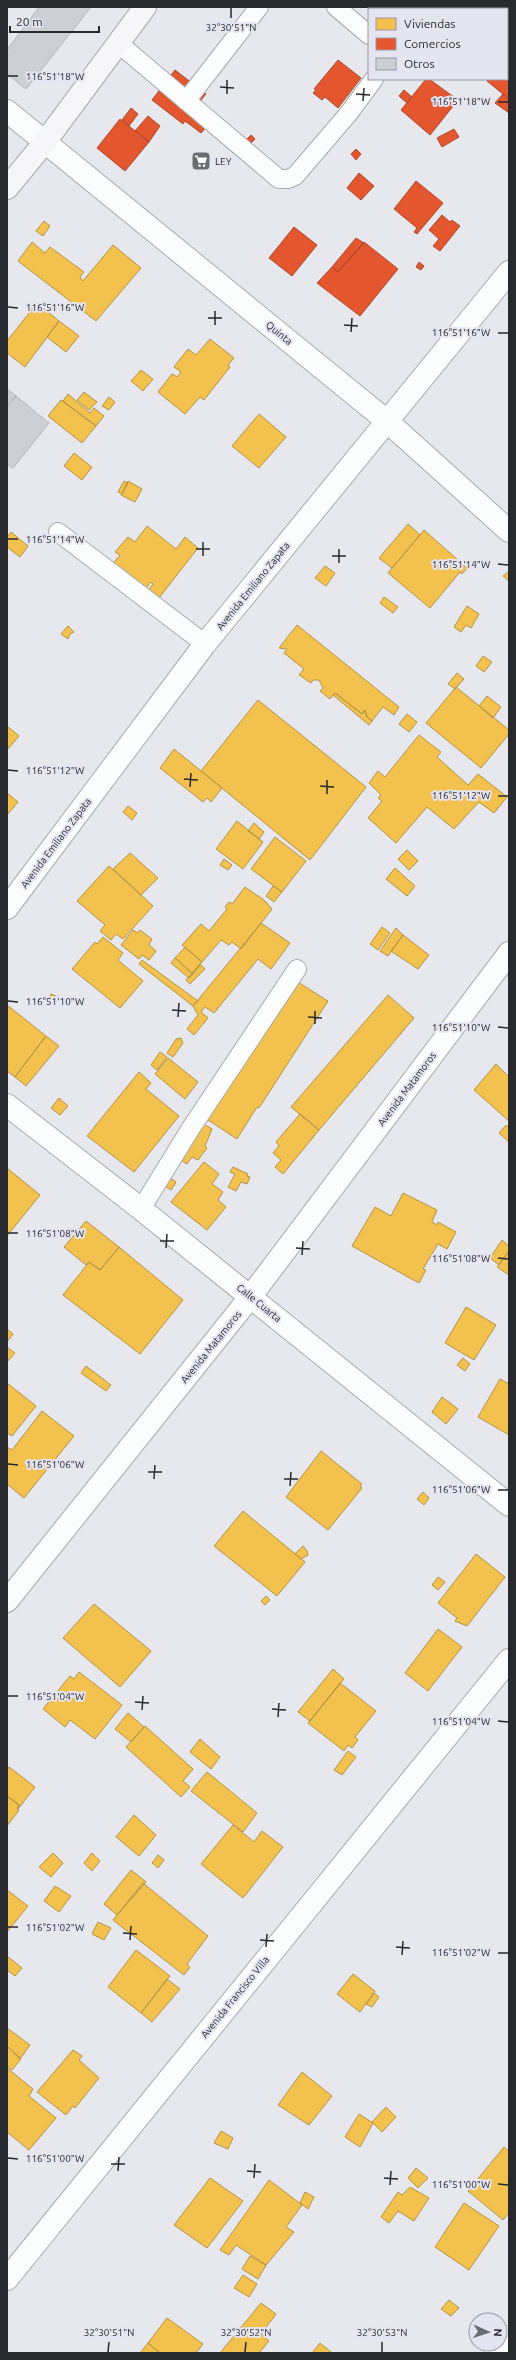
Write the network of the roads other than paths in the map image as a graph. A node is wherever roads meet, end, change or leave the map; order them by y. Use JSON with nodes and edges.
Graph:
{"nodes":[{"id":1,"x":145,"y":7,"type":"edge"},
{"id":2,"x":259,"y":7,"type":"edge"},
{"id":3,"x":336,"y":7,"type":"edge"},
{"id":4,"x":368,"y":34,"type":"edge"},
{"id":5,"x":118,"y":43,"type":"junction"},
{"id":6,"x":373,"y":80,"type":"edge"},
{"id":7,"x":186,"y":101,"type":"junction"},
{"id":8,"x":7,"y":111,"type":"edge"},
{"id":9,"x":44,"y":142,"type":"junction"},
{"id":10,"x":7,"y":188,"type":"edge"},
{"id":11,"x":509,"y":272,"type":"edge"},
{"id":12,"x":388,"y":422,"type":"junction"},
{"id":13,"x":509,"y":531,"type":"edge"},
{"id":14,"x":58,"y":532,"type":"dead end"},
{"id":15,"x":206,"y":644,"type":"junction"},
{"id":16,"x":7,"y":908,"type":"edge"},
{"id":17,"x":509,"y":953,"type":"edge"},
{"id":18,"x":297,"y":969,"type":"dead end"},
{"id":19,"x":7,"y":1105,"type":"edge"},
{"id":20,"x":142,"y":1209,"type":"junction"},
{"id":21,"x":251,"y":1296,"type":"junction"},
{"id":22,"x":509,"y":1505,"type":"edge"},
{"id":23,"x":7,"y":1601,"type":"edge"},
{"id":24,"x":509,"y":1660,"type":"edge"},
{"id":25,"x":7,"y":2279,"type":"edge"},
{"id":26,"x":509,"y":2337,"type":"edge"},
{"id":27,"x":495,"y":2353,"type":"edge"}],
"edges":[{"from":1,"to":5,"type":"main road"},
{"from":2,"to":7,"type":"lane"},
{"from":3,"to":4,"type":"lane"},
{"from":5,"to":7,"type":"lane"},
{"from":5,"to":9,"type":"main road"},
{"from":6,"to":7,"type":"lane"},
{"from":8,"to":9,"type":"street","name":"Quinta"},
{"from":9,"to":10,"type":"main road"},
{"from":9,"to":12,"type":"street","name":"Quinta"},
{"from":11,"to":12,"type":"street","name":"Avenida Emiliano Zapata"},
{"from":12,"to":13,"type":"street","name":"Quinta"},
{"from":12,"to":15,"type":"street","name":"Avenida Emiliano Zapata"},
{"from":14,"to":15,"type":"lane"},
{"from":15,"to":16,"type":"street","name":"Avenida Emiliano Zapata"},
{"from":17,"to":21,"type":"street","name":"Avenida Matamoros"},
{"from":18,"to":20,"type":"lane"},
{"from":19,"to":20,"type":"street","name":"Calle Cuarta"},
{"from":20,"to":21,"type":"street","name":"Calle Cuarta"},
{"from":21,"to":22,"type":"street","name":"Calle Cuarta"},
{"from":21,"to":23,"type":"street","name":"Avenida Matamoros"},
{"from":24,"to":25,"type":"street","name":"Avenida Francisco Villa"},
{"from":26,"to":27,"type":"street"}]}
